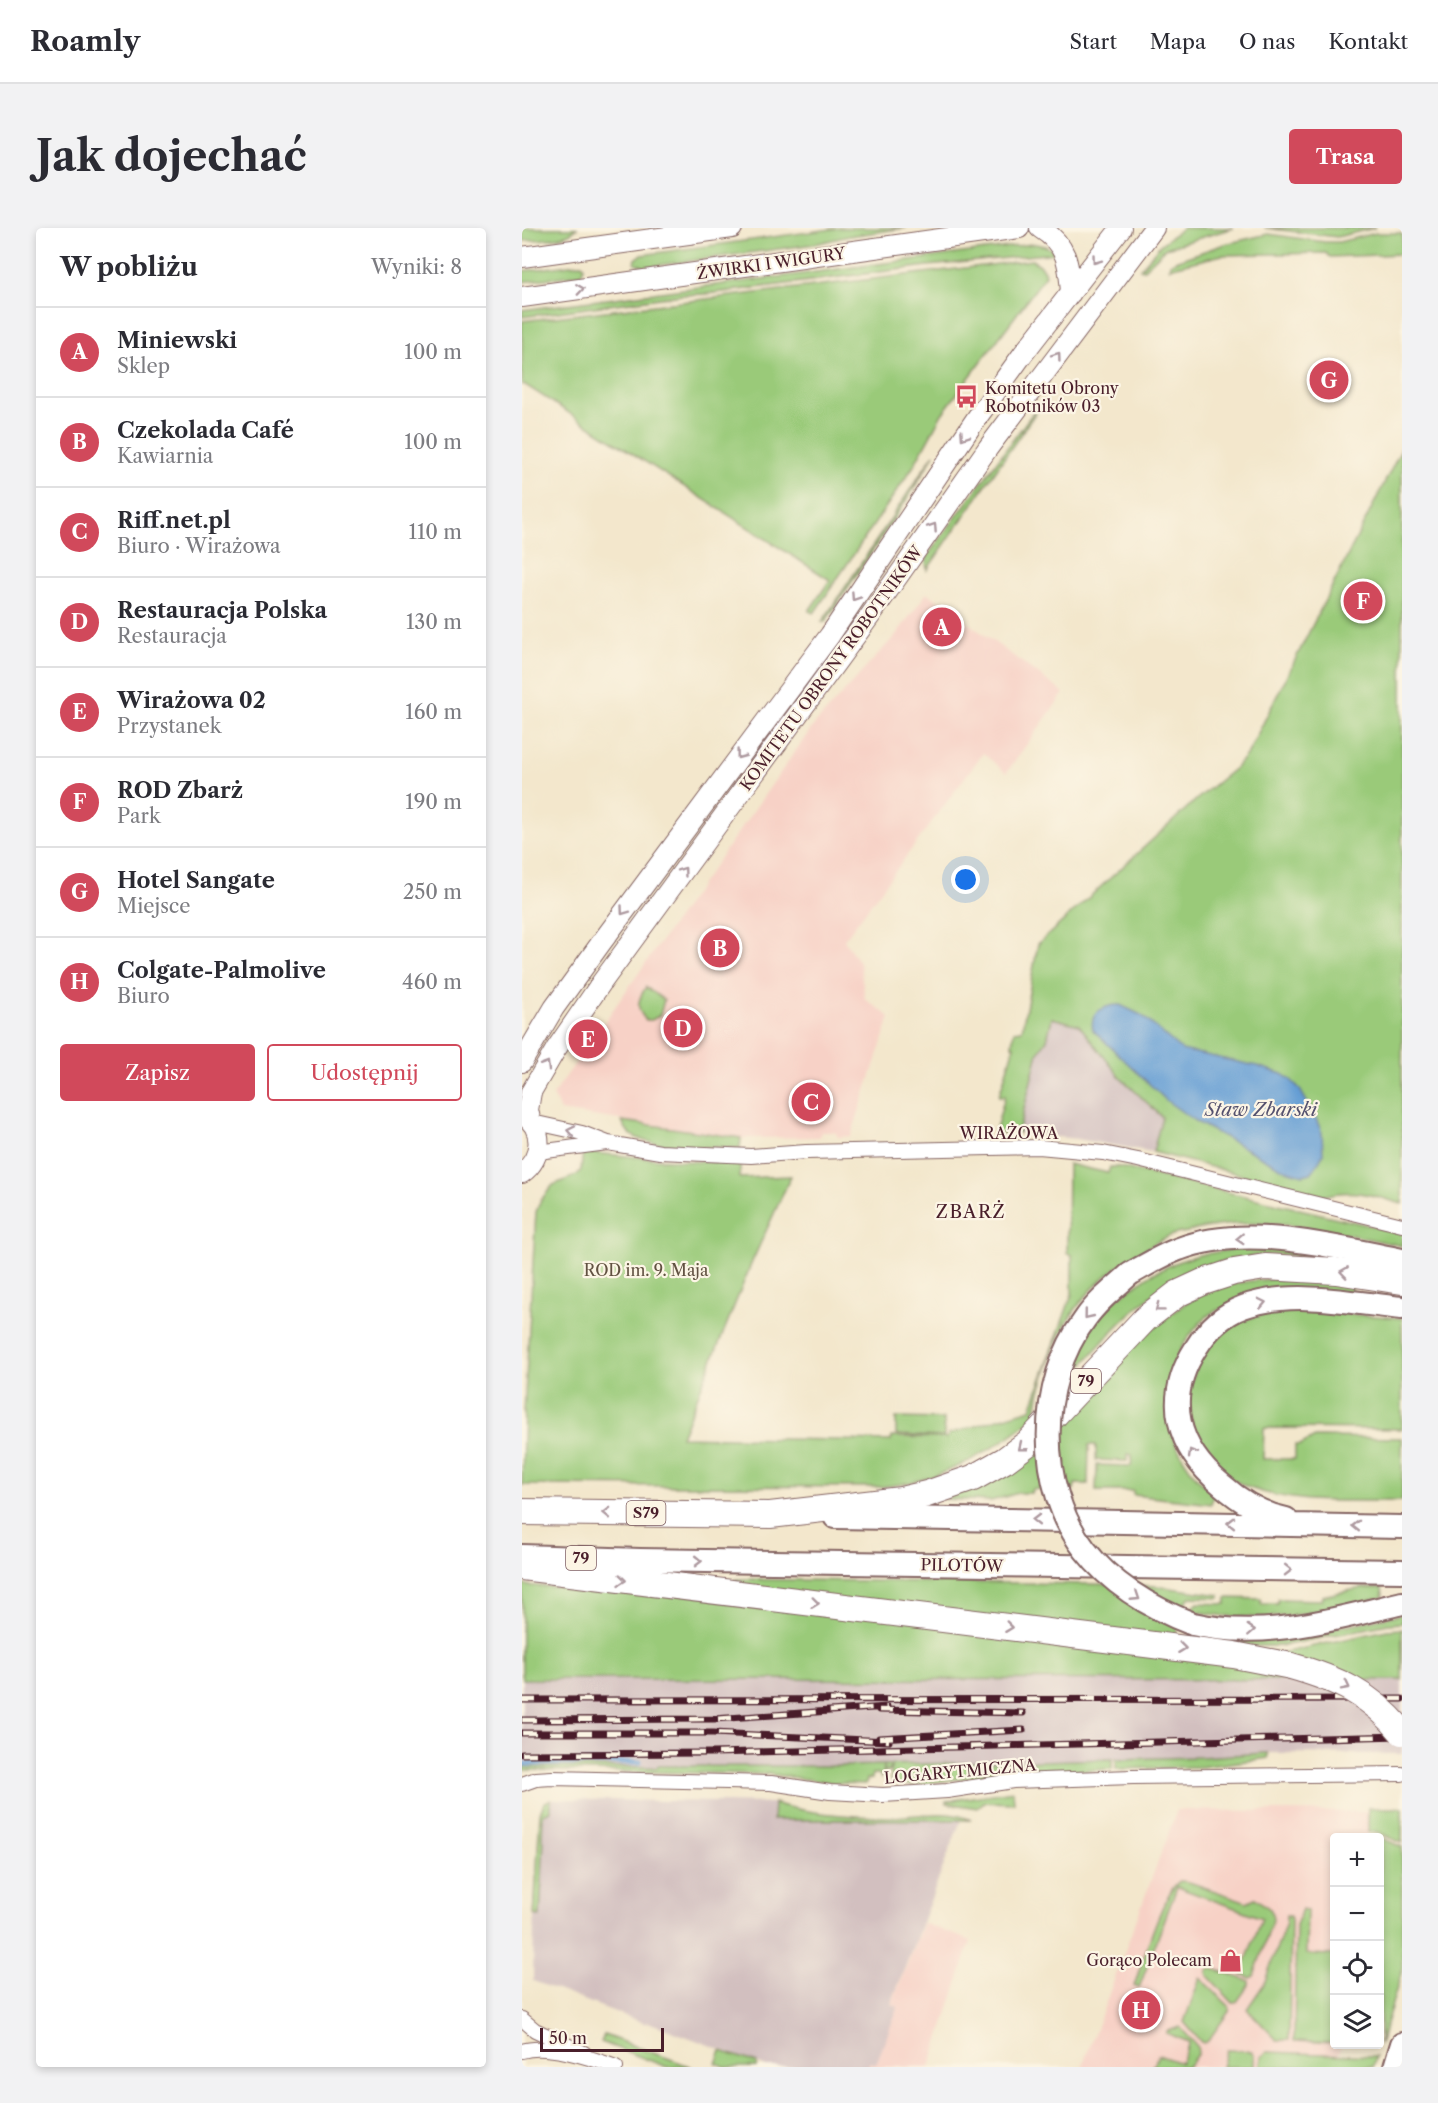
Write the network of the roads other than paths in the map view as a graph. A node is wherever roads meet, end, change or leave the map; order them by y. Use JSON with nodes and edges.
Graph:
{"nodes":[{"id":1,"x":732,"y":228,"type":"edge"},
{"id":2,"x":1019,"y":228,"type":"edge"},
{"id":3,"x":1040,"y":228,"type":"edge"},
{"id":4,"x":1121,"y":228,"type":"edge"},
{"id":5,"x":1154,"y":228,"type":"edge"},
{"id":6,"x":522,"y":257,"type":"edge"},
{"id":7,"x":1071,"y":293,"type":"junction"},
{"id":8,"x":522,"y":297,"type":"edge"},
{"id":9,"x":522,"y":1062,"type":"edge"},
{"id":10,"x":528,"y":1118,"type":"edge"},
{"id":11,"x":608,"y":1143,"type":"junction"},
{"id":12,"x":538,"y":1152,"type":"junction"},
{"id":13,"x":522,"y":1173,"type":"edge"},
{"id":14,"x":1402,"y":1225,"type":"edge"},
{"id":15,"x":1402,"y":1260,"type":"edge"},
{"id":16,"x":1402,"y":1281,"type":"edge"},
{"id":17,"x":1402,"y":1308,"type":"edge"},
{"id":18,"x":522,"y":1512,"type":"edge"},
{"id":19,"x":770,"y":1515,"type":"junction"},
{"id":20,"x":1311,"y":1525,"type":"junction"},
{"id":21,"x":1402,"y":1527,"type":"edge"},
{"id":22,"x":522,"y":1556,"type":"edge"},
{"id":23,"x":522,"y":1567,"type":"edge"},
{"id":24,"x":1402,"y":1571,"type":"edge"},
{"id":25,"x":1402,"y":1603,"type":"edge"},
{"id":26,"x":1402,"y":1732,"type":"edge"},
{"id":27,"x":1402,"y":1774,"type":"edge"},
{"id":28,"x":522,"y":1785,"type":"edge"},
{"id":29,"x":522,"y":2019,"type":"edge"},
{"id":30,"x":1402,"y":2044,"type":"edge"},
{"id":31,"x":522,"y":2051,"type":"edge"},
{"id":32,"x":599,"y":2061,"type":"junction"},
{"id":33,"x":616,"y":2067,"type":"edge"},
{"id":34,"x":1395,"y":2067,"type":"edge"}],
"edges":[{"from":1,"to":6,"type":"street"},
{"from":8,"to":2,"type":"street","name":"ŻWIRKI I WIGURY","one_way":true},
{"from":3,"to":7,"type":"street"},
{"from":4,"to":7,"type":"street","name":"KOMITETU OBRONY ROBOTNIKÓW","one_way":true},
{"from":10,"to":5,"type":"street","name":"KOMITETU OBRONY ROBOTNIKÓW","one_way":true},
{"from":7,"to":9,"type":"street","name":"KOMITETU OBRONY ROBOTNIKÓW","one_way":true},
{"from":11,"to":10,"type":"street","name":"WIRAŻOWA","one_way":true},
{"from":10,"to":12,"type":"street","name":"KOMITETU OBRONY ROBOTNIKÓW"},
{"from":11,"to":12,"type":"street","name":"WIRAŻOWA"},
{"from":11,"to":14,"type":"street","name":"WIRAŻOWA"},
{"from":12,"to":13,"type":"street"},
{"from":15,"to":25,"type":"main road","one_way":true,"bridge":true},
{"from":16,"to":19,"type":"highway","number":"79","one_way":true},
{"from":20,"to":17,"type":"main road","one_way":true},
{"from":19,"to":18,"type":"highway","number":"S79","one_way":true},
{"from":20,"to":19,"type":"main road","one_way":true},
{"from":21,"to":20,"type":"main road","one_way":true},
{"from":22,"to":24,"type":"main road","name":"PILOTÓW","number":"79","one_way":true},
{"from":23,"to":26,"type":"highway","one_way":true,"bridge":true},
{"from":27,"to":28,"type":"street","name":"LOGARYTMICZNA"},
{"from":29,"to":32,"type":"street"},
{"from":30,"to":34,"type":"main road"},
{"from":31,"to":32,"type":"street"},
{"from":32,"to":33,"type":"street"}]}
